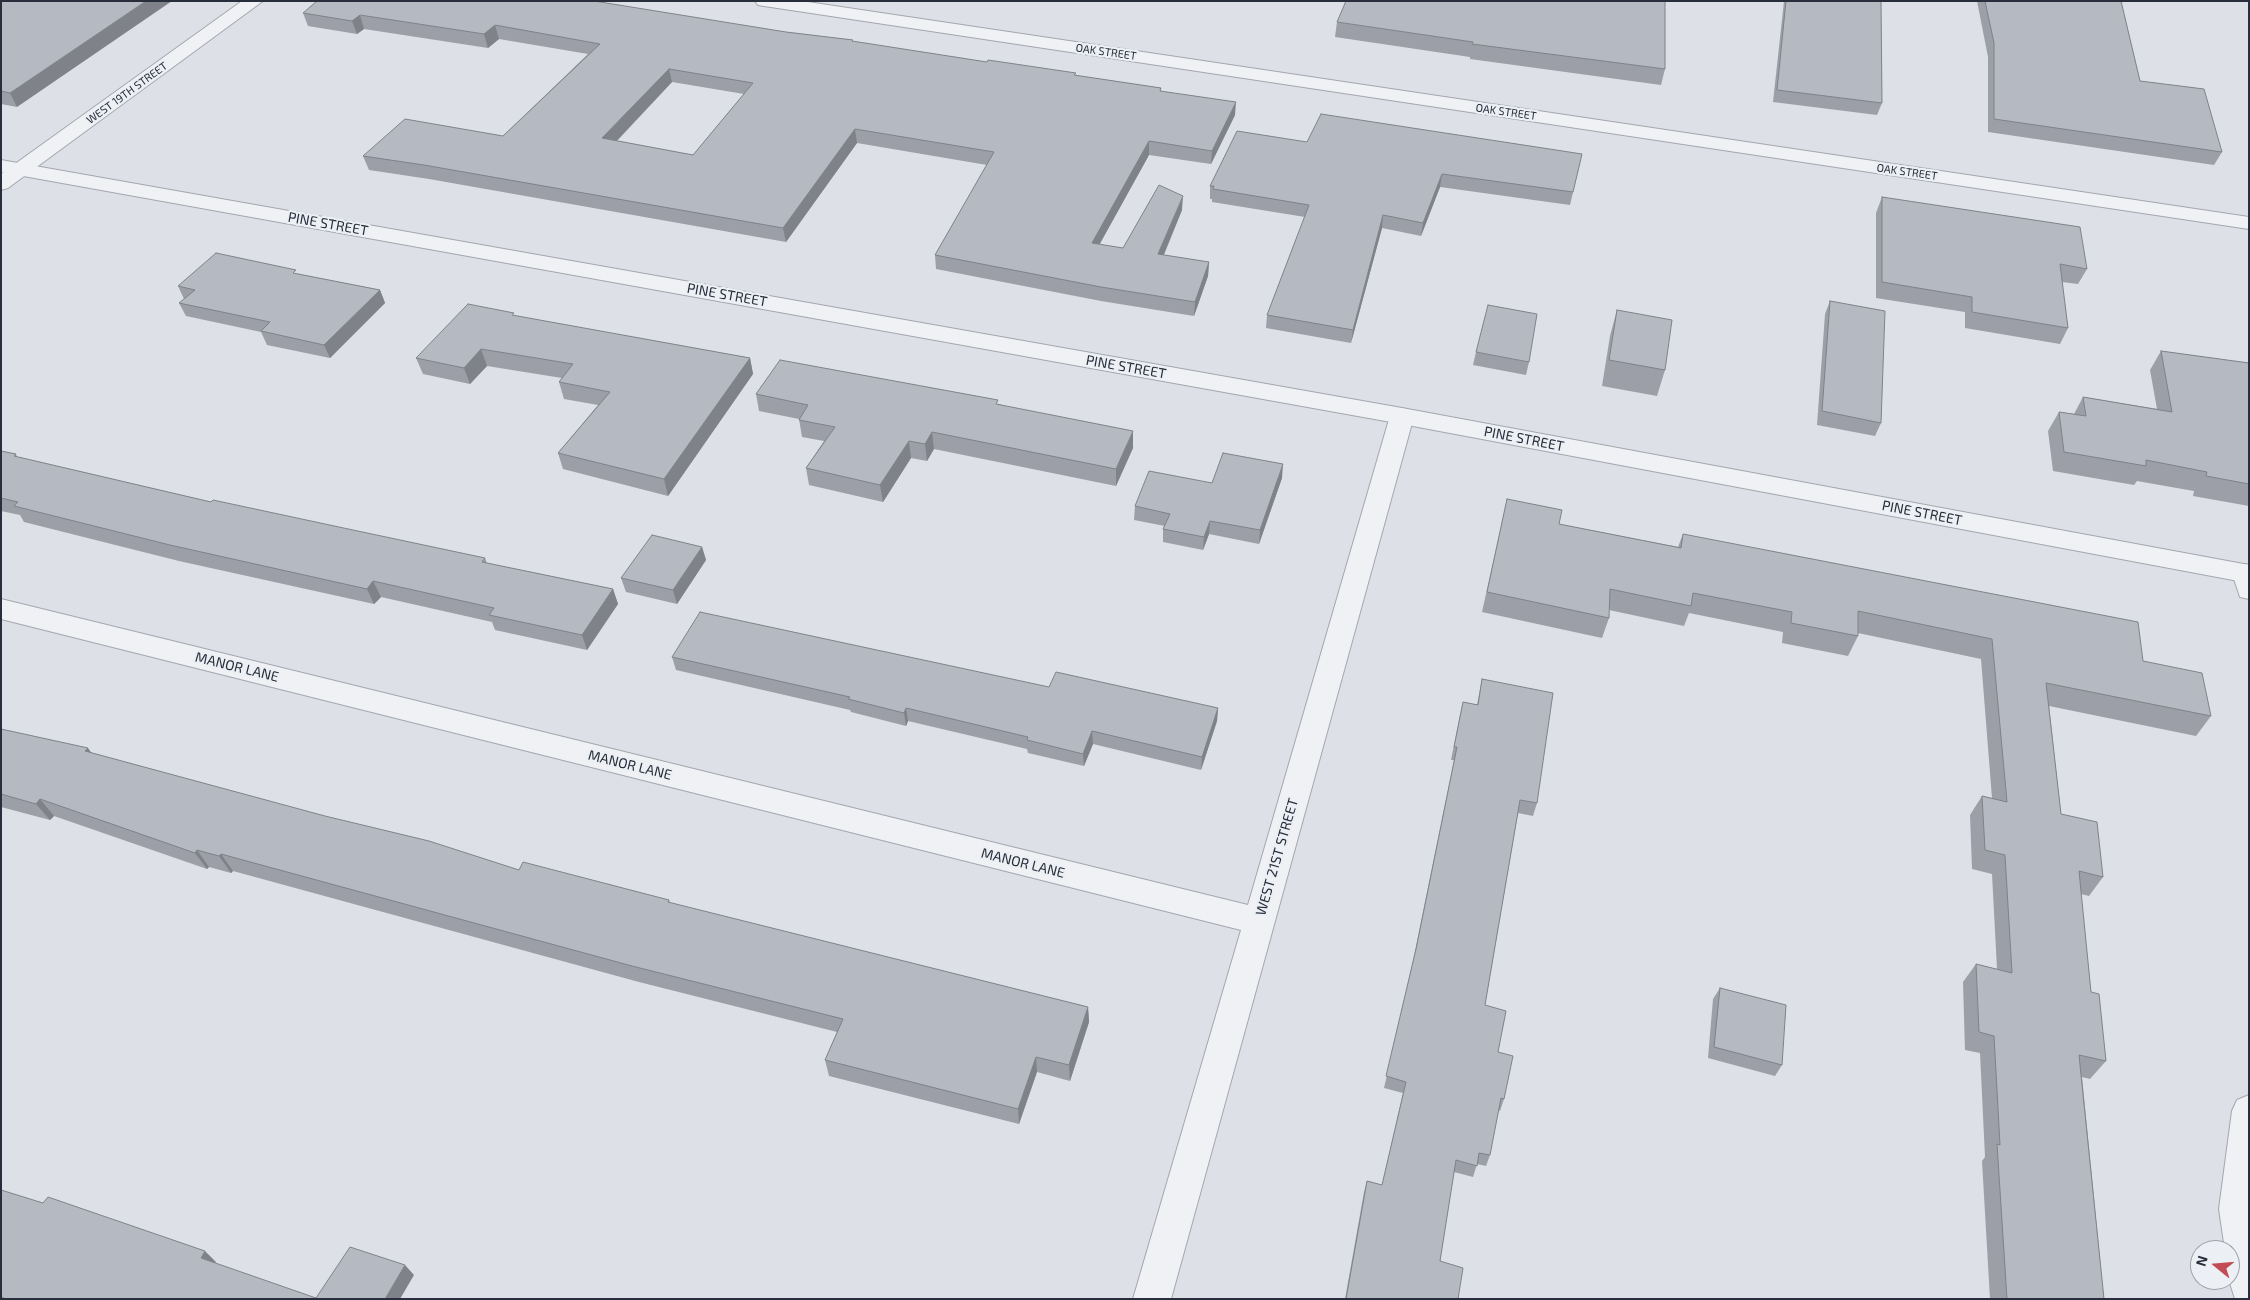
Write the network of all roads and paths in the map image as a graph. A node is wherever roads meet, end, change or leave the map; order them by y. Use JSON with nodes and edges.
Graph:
{"nodes":[{"id":1,"x":254,"y":1,"type":"edge"},
{"id":2,"x":764,"y":1,"type":"edge"},
{"id":3,"x":12,"y":168,"type":"edge"},
{"id":4,"x":1,"y":184,"type":"edge"},
{"id":5,"x":2249,"y":223,"type":"edge"},
{"id":6,"x":1402,"y":416,"type":"junction"},
{"id":7,"x":2247,"y":579,"type":"edge"},
{"id":8,"x":1,"y":609,"type":"edge"},
{"id":9,"x":1259,"y":921,"type":"junction"},
{"id":10,"x":2249,"y":1111,"type":"edge"},
{"id":11,"x":2249,"y":1287,"type":"edge"},
{"id":12,"x":1152,"y":1299,"type":"edge"}],
"edges":[{"from":1,"to":3,"type":"street","name":"WEST 19TH STREET"},
{"from":2,"to":5,"type":"street","name":"OAK STREET"},
{"from":3,"to":4,"type":"street","name":"WEST 19TH STREET"},
{"from":3,"to":6,"type":"street","name":"PINE STREET"},
{"from":6,"to":7,"type":"street","name":"PINE STREET"},
{"from":6,"to":9,"type":"street","name":"WEST 21ST STREET"},
{"from":8,"to":9,"type":"street","name":"MANOR LANE"},
{"from":9,"to":12,"type":"street","name":"WEST 21ST STREET"},
{"from":10,"to":11,"type":"street"}]}
